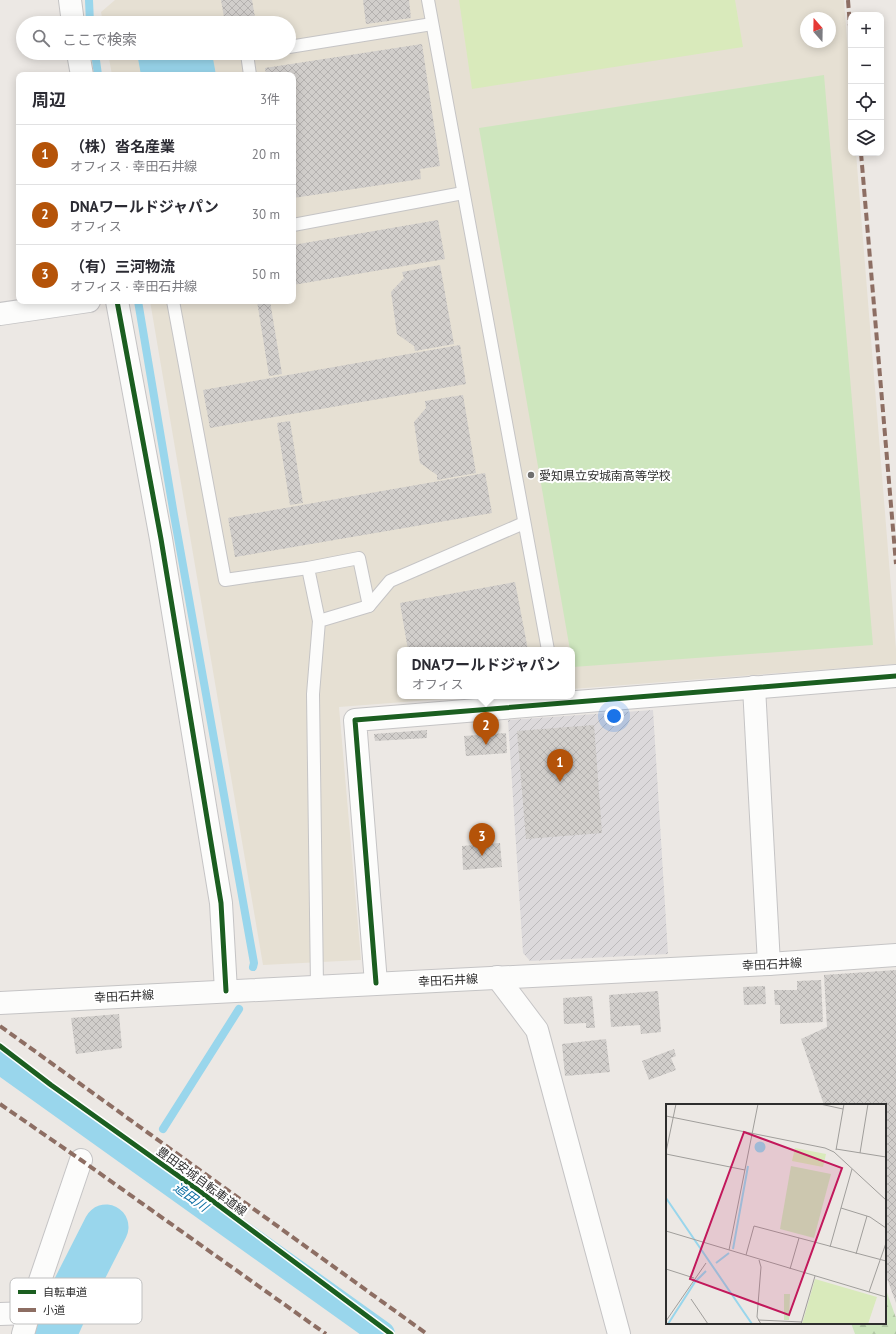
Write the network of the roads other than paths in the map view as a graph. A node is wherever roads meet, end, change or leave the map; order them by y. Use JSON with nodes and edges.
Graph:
{"nodes":[{"id":1,"x":70,"y":0,"type":"edge"},
{"id":2,"x":428,"y":0,"type":"edge"},
{"id":3,"x":73,"y":16,"type":"edge"},
{"id":4,"x":432,"y":24,"type":"junction"},
{"id":5,"x":296,"y":46,"type":"edge"},
{"id":6,"x":79,"y":60,"type":"edge"},
{"id":7,"x":248,"y":60,"type":"edge"},
{"id":8,"x":81,"y":72,"type":"edge"},
{"id":9,"x":250,"y":72,"type":"edge"},
{"id":10,"x":463,"y":193,"type":"junction"},
{"id":11,"x":296,"y":224,"type":"edge"},
{"id":12,"x":68,"y":304,"type":"edge"},
{"id":13,"x":118,"y":304,"type":"edge"},
{"id":14,"x":174,"y":304,"type":"edge"},
{"id":15,"x":0,"y":314,"type":"edge"},
{"id":16,"x":524,"y":524,"type":"junction"},
{"id":17,"x":308,"y":568,"type":"junction"},
{"id":18,"x":369,"y":606,"type":"junction"},
{"id":19,"x":319,"y":620,"type":"junction"},
{"id":20,"x":547,"y":647,"type":"edge"},
{"id":21,"x":896,"y":676,"type":"edge"},
{"id":22,"x":754,"y":687,"type":"junction"},
{"id":23,"x":896,"y":955,"type":"edge"},
{"id":24,"x":769,"y":964,"type":"junction"},
{"id":25,"x":497,"y":977,"type":"junction"},
{"id":26,"x":376,"y":983,"type":"junction"},
{"id":27,"x":317,"y":986,"type":"junction"},
{"id":28,"x":226,"y":991,"type":"junction"},
{"id":29,"x":0,"y":1003,"type":"edge"},
{"id":30,"x":81,"y":1160,"type":"dead end"},
{"id":31,"x":41,"y":1278,"type":"edge"},
{"id":32,"x":0,"y":1314,"type":"edge"},
{"id":33,"x":10,"y":1314,"type":"edge"},
{"id":34,"x":26,"y":1324,"type":"edge"},
{"id":35,"x":23,"y":1334,"type":"edge"},
{"id":36,"x":619,"y":1334,"type":"edge"}],
"edges":[{"from":1,"to":3,"type":"street"},
{"from":2,"to":4,"type":"lane"},
{"from":4,"to":5,"type":"lane"},
{"from":4,"to":10,"type":"lane"},
{"from":6,"to":8,"type":"street"},
{"from":7,"to":9,"type":"lane"},
{"from":10,"to":11,"type":"lane"},
{"from":10,"to":16,"type":"lane"},
{"from":12,"to":15,"type":"street"},
{"from":13,"to":28,"type":"street"},
{"from":14,"to":17,"type":"lane"},
{"from":16,"to":18,"type":"lane"},
{"from":16,"to":20,"type":"lane"},
{"from":17,"to":18,"type":"lane"},
{"from":17,"to":19,"type":"lane"},
{"from":18,"to":19,"type":"lane"},
{"from":19,"to":27,"type":"lane"},
{"from":21,"to":22,"type":"street"},
{"from":22,"to":24,"type":"street"},
{"from":22,"to":26,"type":"street"},
{"from":23,"to":24,"type":"street","name":"幸田石井線"},
{"from":24,"to":25,"type":"street","name":"幸田石井線"},
{"from":25,"to":26,"type":"street","name":"幸田石井線"},
{"from":25,"to":36,"type":"street"},
{"from":26,"to":27,"type":"street","name":"幸田石井線"},
{"from":27,"to":28,"type":"street","name":"幸田石井線"},
{"from":28,"to":29,"type":"street","name":"幸田石井線"},
{"from":30,"to":31,"type":"street"},
{"from":32,"to":33,"type":"street"},
{"from":34,"to":35,"type":"street"}]}
